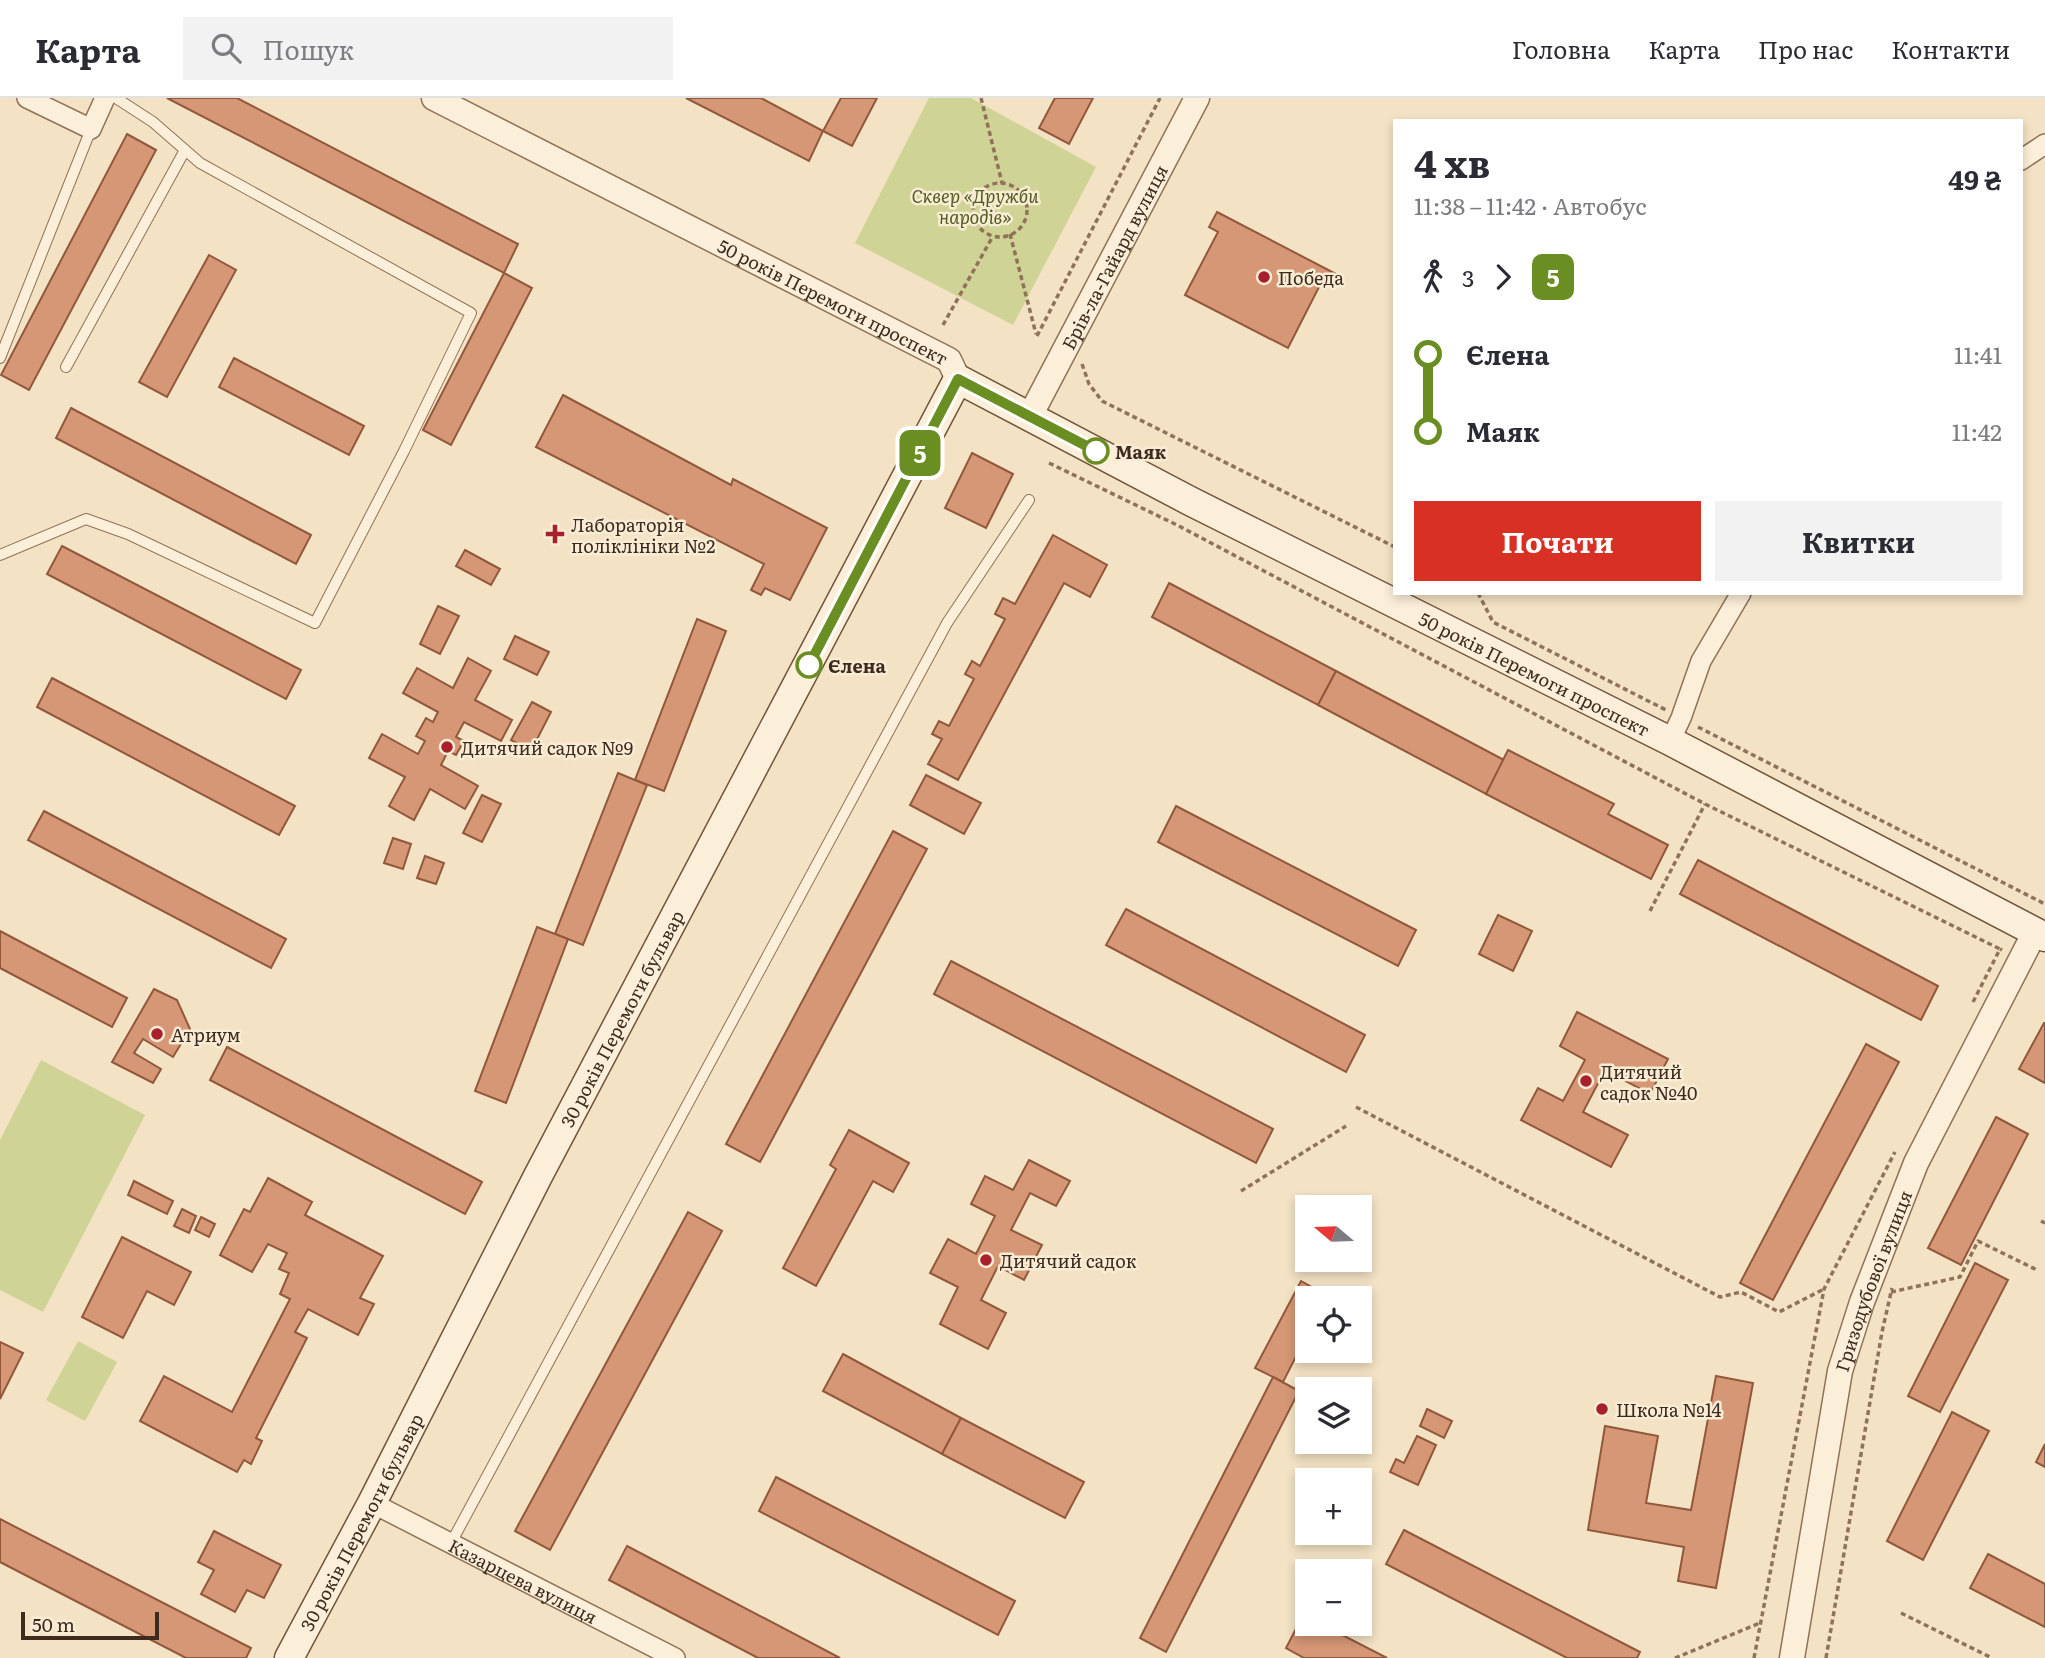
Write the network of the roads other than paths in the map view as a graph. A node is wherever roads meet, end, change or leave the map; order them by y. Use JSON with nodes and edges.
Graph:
{"nodes":[{"id":1,"x":27,"y":98,"type":"edge"},
{"id":2,"x":105,"y":98,"type":"edge"},
{"id":3,"x":116,"y":98,"type":"edge"},
{"id":4,"x":434,"y":98,"type":"edge"},
{"id":5,"x":1197,"y":98,"type":"edge"},
{"id":6,"x":91,"y":130,"type":"junction"},
{"id":7,"x":2045,"y":144,"type":"edge"},
{"id":8,"x":185,"y":150,"type":"junction"},
{"id":9,"x":2023,"y":159,"type":"edge"},
{"id":10,"x":0,"y":358,"type":"edge"},
{"id":11,"x":66,"y":367,"type":"dead end"},
{"id":12,"x":958,"y":379,"type":"junction"},
{"id":13,"x":1030,"y":416,"type":"junction"},
{"id":14,"x":1029,"y":500,"type":"dead end"},
{"id":15,"x":0,"y":555,"type":"edge"},
{"id":16,"x":1740,"y":595,"type":"edge"},
{"id":17,"x":1676,"y":729,"type":"junction"},
{"id":18,"x":2040,"y":935,"type":"edge"},
{"id":19,"x":372,"y":1503,"type":"junction"},
{"id":20,"x":451,"y":1543,"type":"junction"},
{"id":21,"x":289,"y":1658,"type":"edge"},
{"id":22,"x":675,"y":1658,"type":"edge"},
{"id":23,"x":1792,"y":1658,"type":"edge"}],
"edges":[{"from":1,"to":6,"type":"street"},
{"from":2,"to":6,"type":"street"},
{"from":3,"to":8,"type":"lane"},
{"from":4,"to":12,"type":"street","name":"50 років Перемоги проспект"},
{"from":5,"to":13,"type":"street","name":"Брів-ла-Гайард вулиця"},
{"from":6,"to":10,"type":"lane"},
{"from":7,"to":9,"type":"street"},
{"from":8,"to":11,"type":"lane"},
{"from":8,"to":15,"type":"lane"},
{"from":12,"to":13,"type":"main road","name":"50 років Перемоги проспект"},
{"from":12,"to":19,"type":"main road","name":"30 років Перемоги бульвар"},
{"from":13,"to":17,"type":"main road","name":"50 років Перемоги проспект"},
{"from":14,"to":20,"type":"lane"},
{"from":16,"to":17,"type":"street"},
{"from":17,"to":18,"type":"main road","name":"50 років Перемоги проспект"},
{"from":18,"to":23,"type":"street","name":"Гризодубової вулиця"},
{"from":19,"to":20,"type":"street","name":"Казарцева вулиця"},
{"from":19,"to":21,"type":"main road","name":"30 років Перемоги бульвар"},
{"from":20,"to":22,"type":"street","name":"Казарцева вулиця"}]}
